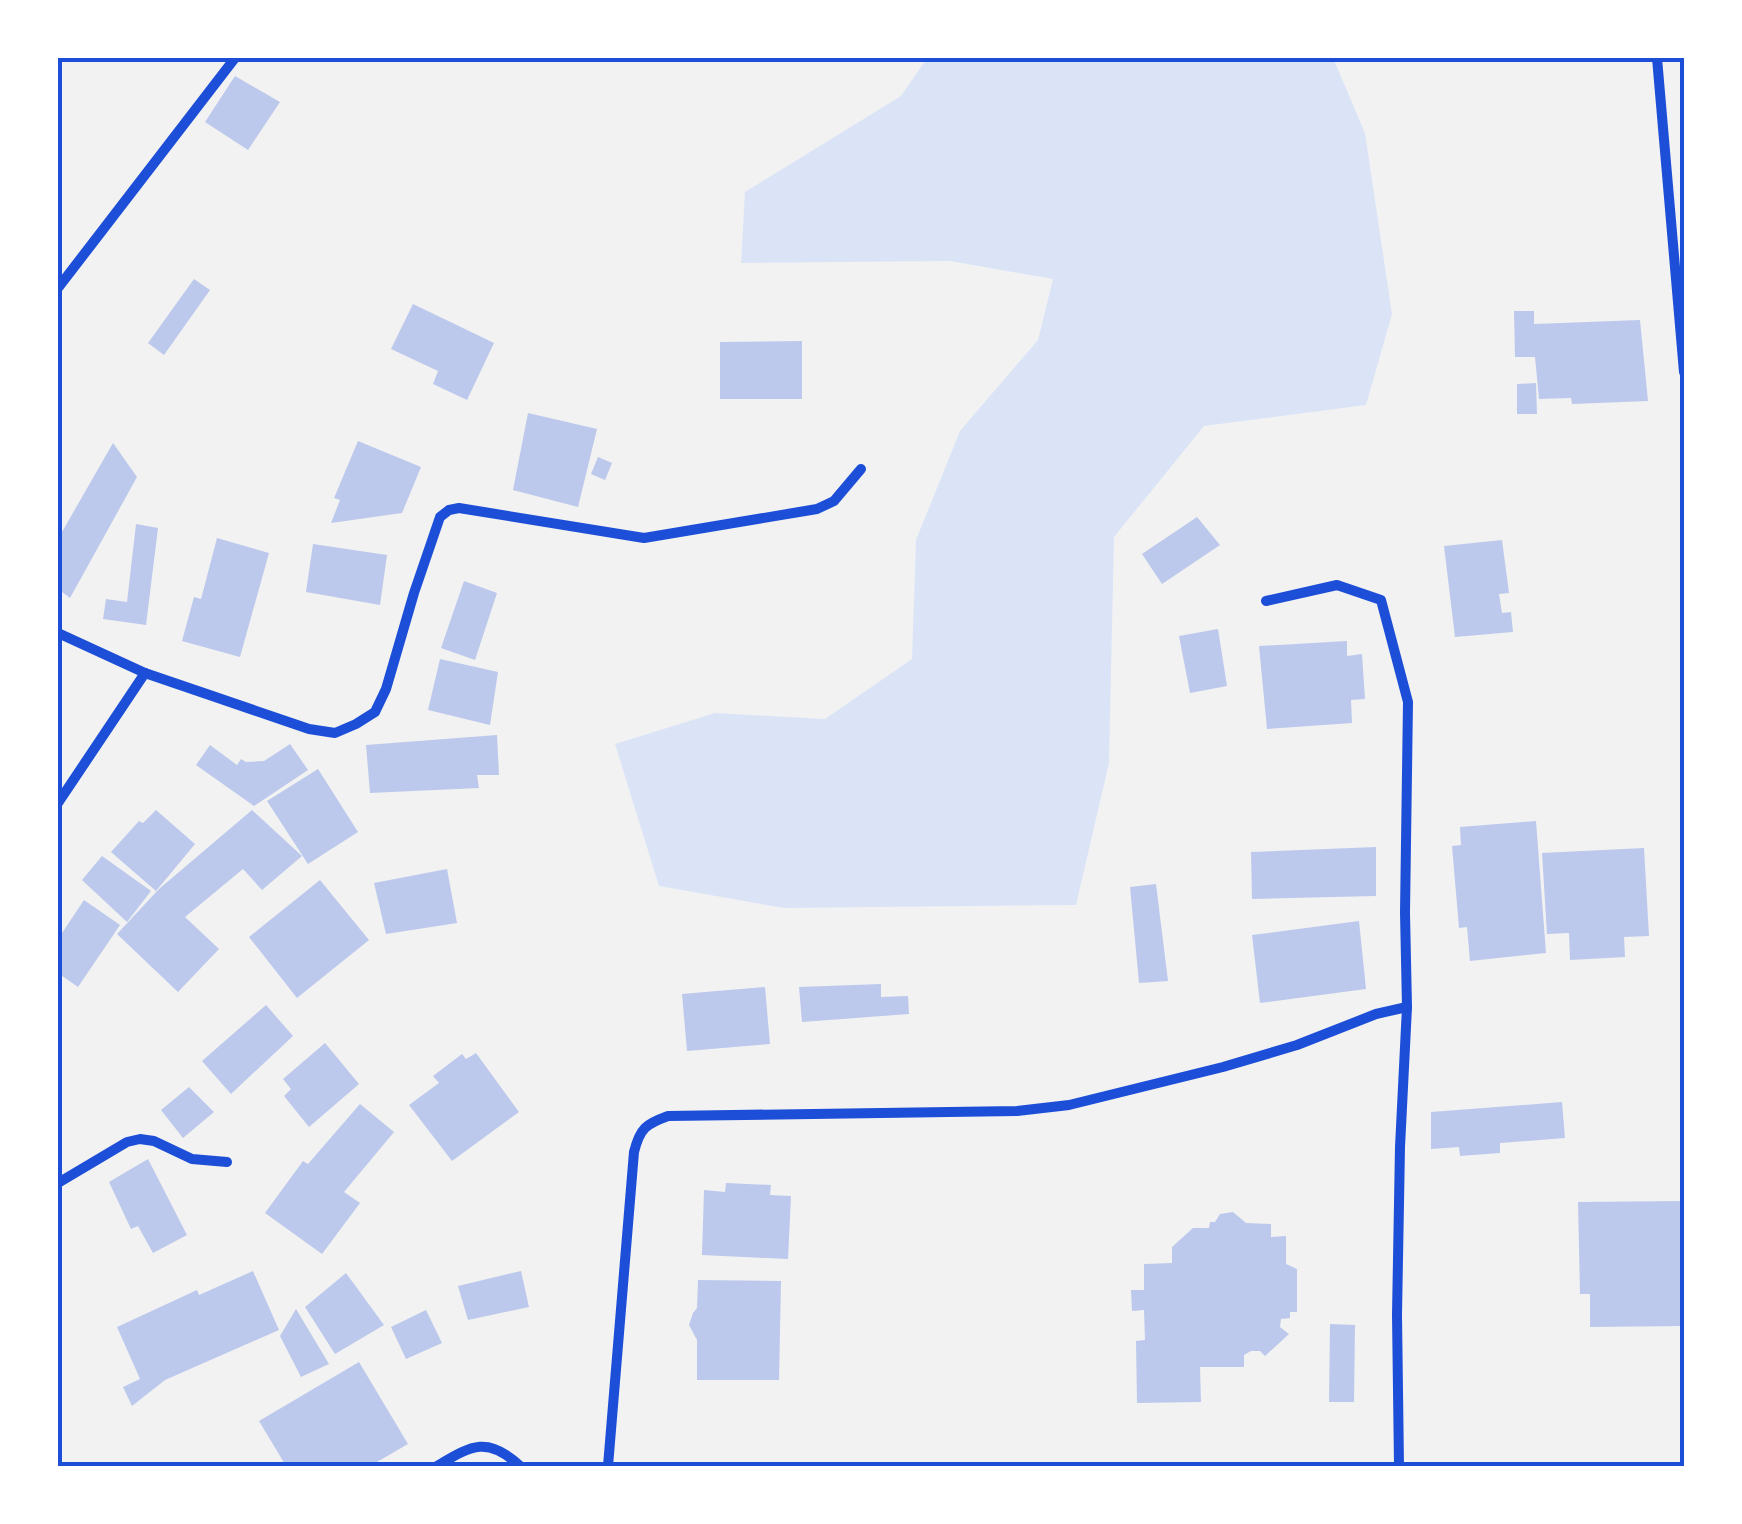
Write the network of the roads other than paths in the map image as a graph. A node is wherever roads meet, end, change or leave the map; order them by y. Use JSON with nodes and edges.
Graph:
{"nodes":[{"id":1,"x":234,"y":58,"type":"edge"},
{"id":2,"x":1658,"y":58,"type":"edge"},
{"id":3,"x":58,"y":288,"type":"edge"},
{"id":4,"x":1684,"y":372,"type":"edge"},
{"id":5,"x":862,"y":469,"type":"dead end"},
{"id":6,"x":1266,"y":601,"type":"dead end"},
{"id":7,"x":58,"y":633,"type":"edge"},
{"id":8,"x":145,"y":673,"type":"junction"},
{"id":9,"x":58,"y":804,"type":"edge"},
{"id":10,"x":1407,"y":1007,"type":"junction"},
{"id":11,"x":227,"y":1162,"type":"dead end"},
{"id":12,"x":58,"y":1183,"type":"edge"},
{"id":13,"x":438,"y":1466,"type":"edge"},
{"id":14,"x":520,"y":1466,"type":"edge"},
{"id":15,"x":608,"y":1466,"type":"edge"},
{"id":16,"x":1399,"y":1466,"type":"edge"}],
"edges":[{"from":1,"to":3,"type":"street"},
{"from":2,"to":4,"type":"street"},
{"from":5,"to":8,"type":"street"},
{"from":6,"to":10,"type":"street"},
{"from":7,"to":8,"type":"street"},
{"from":8,"to":9,"type":"street"},
{"from":10,"to":15,"type":"street"},
{"from":10,"to":16,"type":"street"},
{"from":11,"to":12,"type":"street"},
{"from":13,"to":14,"type":"street"}]}
